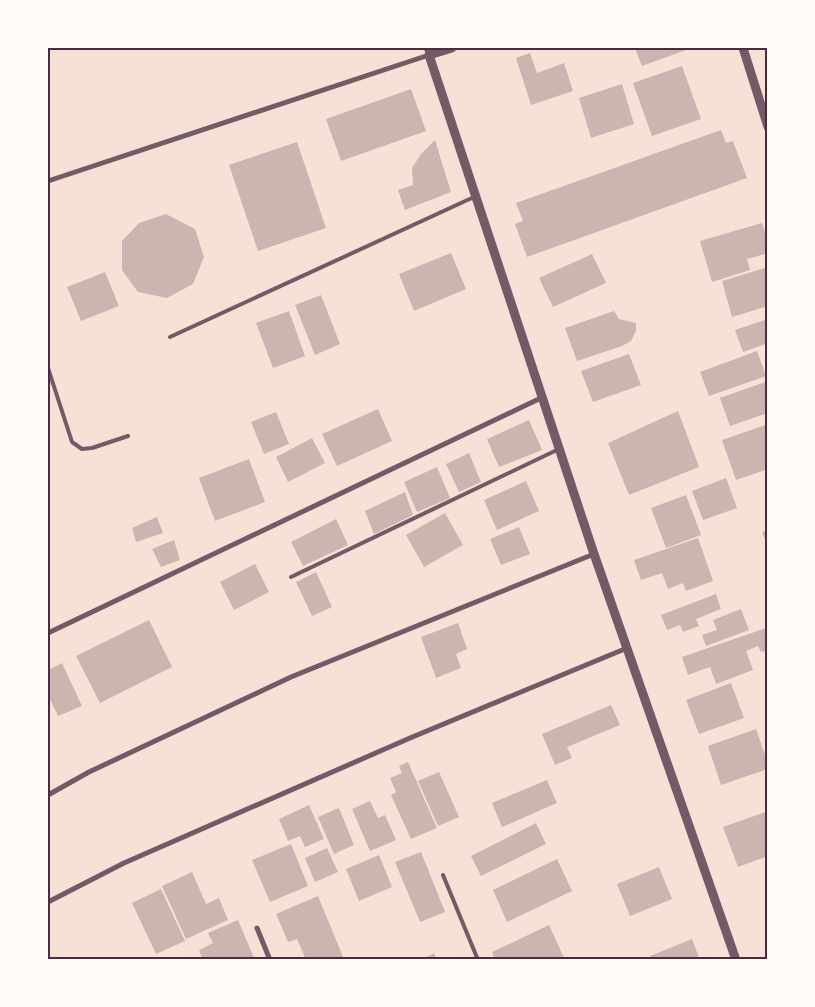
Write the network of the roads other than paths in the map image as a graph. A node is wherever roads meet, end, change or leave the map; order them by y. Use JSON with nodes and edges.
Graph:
{"nodes":[{"id":1,"x":452,"y":48,"type":"edge"},
{"id":2,"x":743,"y":48,"type":"edge"},
{"id":3,"x":428,"y":51,"type":"edge"},
{"id":4,"x":768,"y":127,"type":"edge"},
{"id":5,"x":48,"y":181,"type":"edge"},
{"id":6,"x":476,"y":196,"type":"junction"},
{"id":7,"x":170,"y":337,"type":"dead end"},
{"id":8,"x":48,"y":368,"type":"edge"},
{"id":9,"x":543,"y":397,"type":"junction"},
{"id":10,"x":128,"y":436,"type":"dead end"},
{"id":11,"x":560,"y":448,"type":"junction"},
{"id":12,"x":594,"y":554,"type":"junction"},
{"id":13,"x":291,"y":577,"type":"dead end"},
{"id":14,"x":48,"y":633,"type":"edge"},
{"id":15,"x":628,"y":648,"type":"junction"},
{"id":16,"x":48,"y":795,"type":"edge"},
{"id":17,"x":443,"y":875,"type":"dead end"},
{"id":18,"x":48,"y":902,"type":"edge"},
{"id":19,"x":257,"y":928,"type":"dead end"},
{"id":20,"x":270,"y":960,"type":"edge"},
{"id":21,"x":478,"y":960,"type":"edge"},
{"id":22,"x":736,"y":960,"type":"edge"}],
"edges":[{"from":1,"to":3,"type":"street"},
{"from":2,"to":4,"type":"street"},
{"from":3,"to":5,"type":"street"},
{"from":3,"to":6,"type":"street"},
{"from":6,"to":7,"type":"lane"},
{"from":6,"to":9,"type":"street"},
{"from":8,"to":10,"type":"lane"},
{"from":9,"to":11,"type":"street"},
{"from":9,"to":14,"type":"street"},
{"from":11,"to":12,"type":"street"},
{"from":11,"to":13,"type":"lane"},
{"from":12,"to":15,"type":"street"},
{"from":12,"to":16,"type":"street"},
{"from":15,"to":18,"type":"street"},
{"from":15,"to":22,"type":"street"},
{"from":17,"to":21,"type":"lane"},
{"from":19,"to":20,"type":"street"}]}
